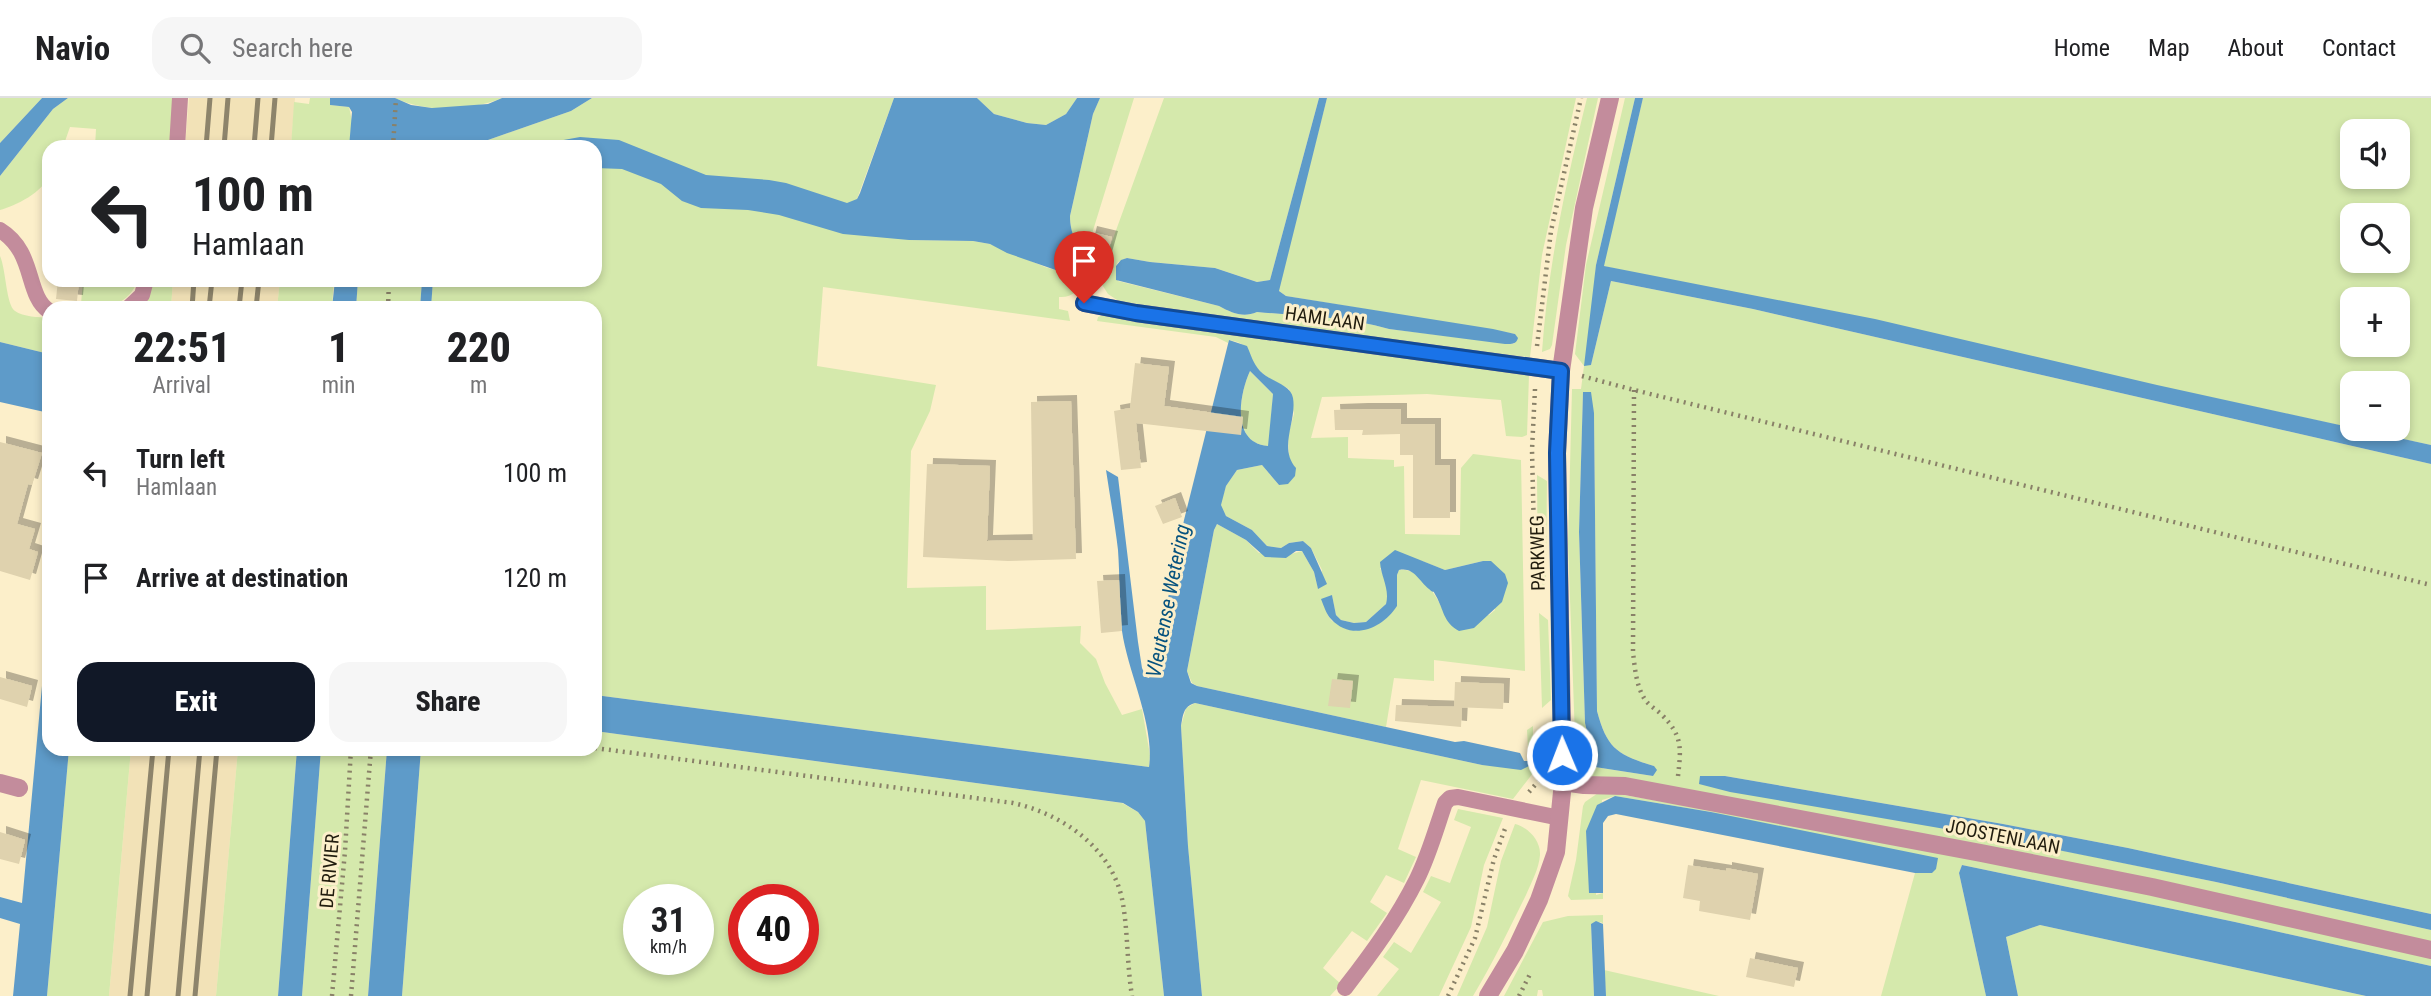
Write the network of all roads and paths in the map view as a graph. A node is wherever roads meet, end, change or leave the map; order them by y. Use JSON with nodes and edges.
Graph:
{"nodes":[{"id":1,"x":180,"y":98,"type":"edge"},
{"id":2,"x":396,"y":98,"type":"edge"},
{"id":3,"x":1610,"y":98,"type":"edge"},
{"id":4,"x":177,"y":140,"type":"edge"},
{"id":5,"x":393,"y":140,"type":"edge"},
{"id":6,"x":0,"y":230,"type":"edge"},
{"id":7,"x":1084,"y":303,"type":"dead end"},
{"id":8,"x":42,"y":306,"type":"edge"},
{"id":9,"x":1561,"y":371,"type":"junction"},
{"id":10,"x":1634,"y":390,"type":"junction"},
{"id":11,"x":2431,"y":585,"type":"edge"},
{"id":12,"x":602,"y":749,"type":"edge"},
{"id":13,"x":351,"y":756,"type":"edge"},
{"id":14,"x":370,"y":756,"type":"edge"},
{"id":15,"x":1563,"y":782,"type":"junction"},
{"id":16,"x":0,"y":783,"type":"edge"},
{"id":17,"x":19,"y":788,"type":"dead end"},
{"id":18,"x":1675,"y":796,"type":"junction"},
{"id":19,"x":1517,"y":809,"type":"junction"},
{"id":20,"x":1560,"y":818,"type":"junction"},
{"id":21,"x":2431,"y":950,"type":"edge"},
{"id":22,"x":1345,"y":988,"type":"dead end"},
{"id":23,"x":332,"y":996,"type":"edge"},
{"id":24,"x":351,"y":996,"type":"edge"},
{"id":25,"x":1132,"y":996,"type":"edge"},
{"id":26,"x":1448,"y":996,"type":"edge"},
{"id":27,"x":1488,"y":996,"type":"edge"}],
"edges":[{"from":1,"to":4,"type":"lane"},
{"from":2,"to":5,"type":"path"},
{"from":3,"to":9,"type":"street","name":"PARKWEG"},
{"from":6,"to":8,"type":"lane"},
{"from":7,"to":9,"type":"street","name":"HAMLAAN"},
{"from":9,"to":10,"type":"path"},
{"from":9,"to":15,"type":"street","name":"PARKWEG"},
{"from":10,"to":11,"type":"path"},
{"from":10,"to":18,"type":"path"},
{"from":12,"to":25,"type":"path"},
{"from":13,"to":23,"type":"path","name":"DE RIVIER"},
{"from":14,"to":24,"type":"path"},
{"from":15,"to":18,"type":"street","name":"JOOSTENLAAN"},
{"from":15,"to":20,"type":"street","name":"PARKWEG"},
{"from":16,"to":17,"type":"street"},
{"from":18,"to":21,"type":"street","name":"JOOSTENLAAN"},
{"from":19,"to":20,"type":"lane"},
{"from":19,"to":22,"type":"lane"},
{"from":19,"to":26,"type":"path"},
{"from":20,"to":27,"type":"street","name":"PARKWEG"}]}
